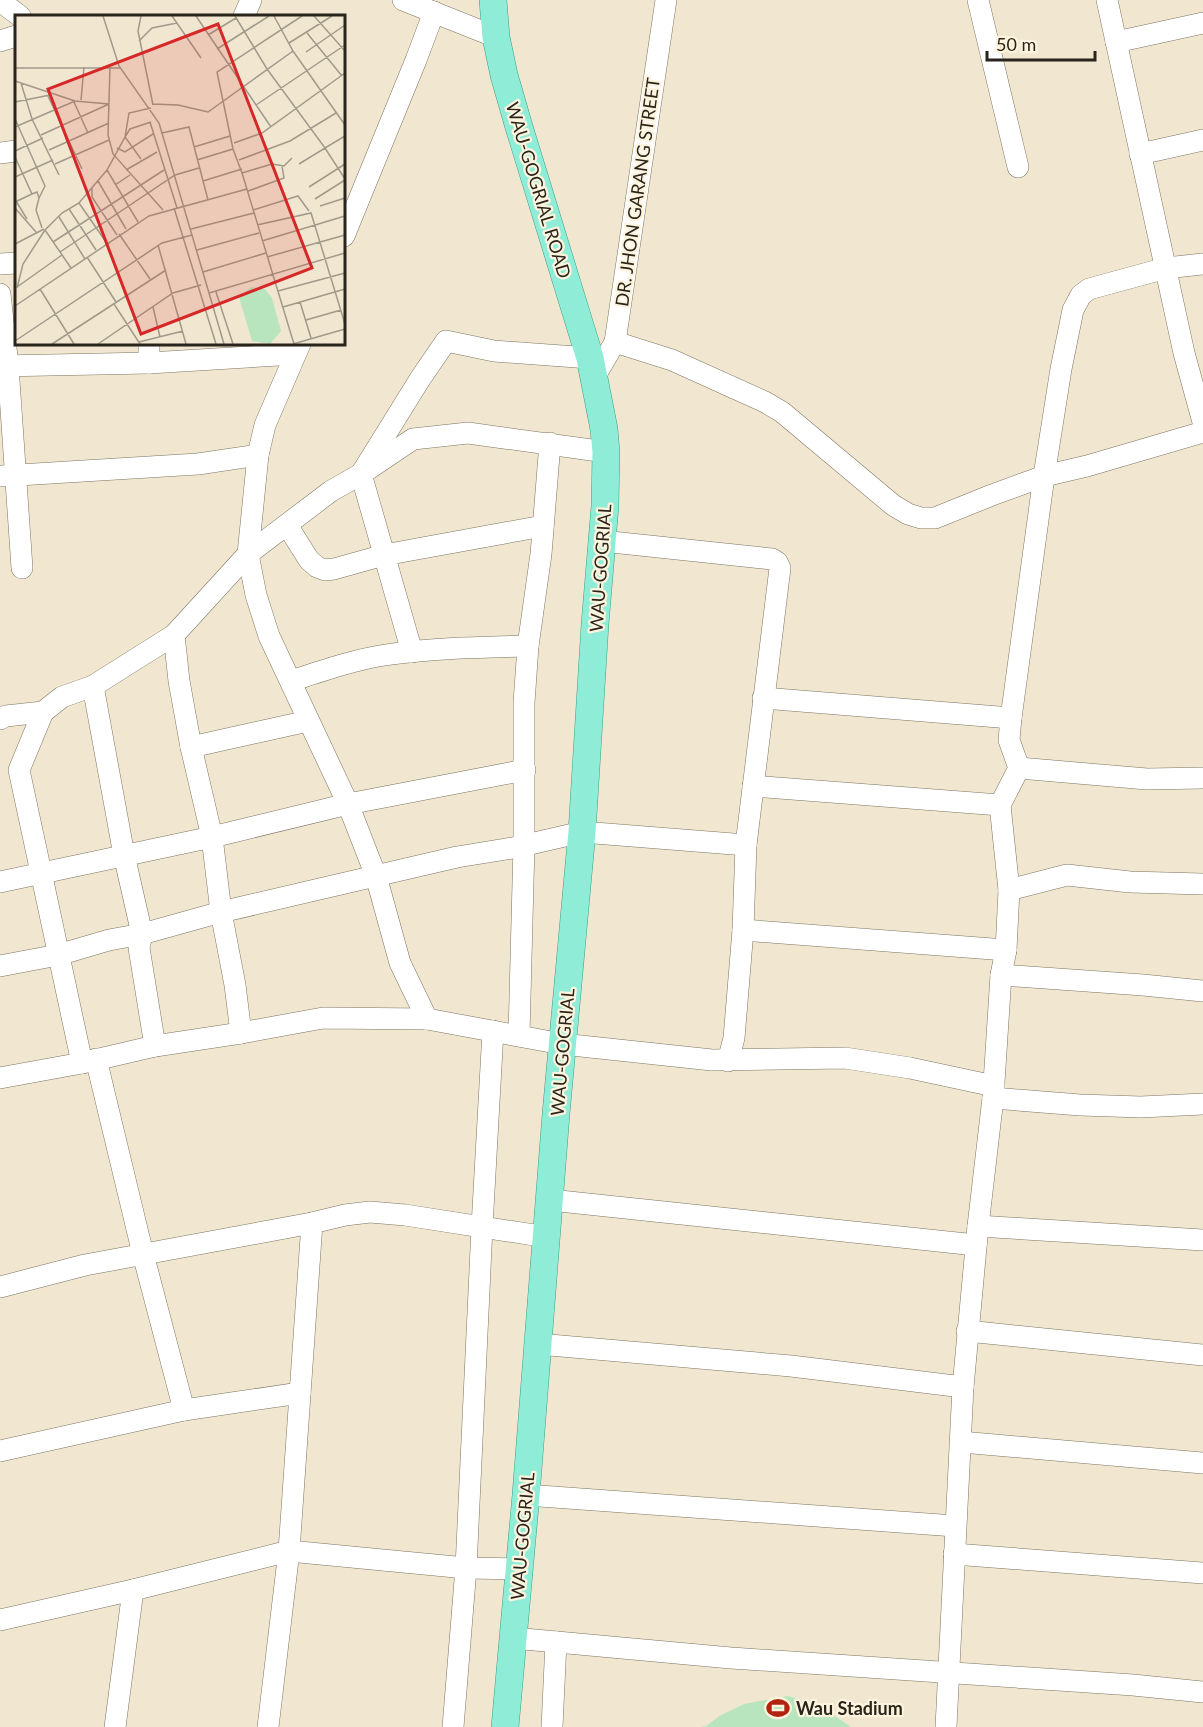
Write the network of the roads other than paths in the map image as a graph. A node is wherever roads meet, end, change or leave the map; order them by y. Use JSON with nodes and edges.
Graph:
{"nodes":[{"id":1,"x":251,"y":0,"type":"edge"},
{"id":2,"x":403,"y":0,"type":"edge"},
{"id":3,"x":493,"y":0,"type":"edge"},
{"id":4,"x":666,"y":0,"type":"edge"},
{"id":5,"x":978,"y":0,"type":"edge"},
{"id":6,"x":1107,"y":0,"type":"edge"},
{"id":7,"x":0,"y":1,"type":"edge"},
{"id":8,"x":434,"y":12,"type":"junction"},
{"id":9,"x":19,"y":15,"type":"edge"},
{"id":10,"x":244,"y":15,"type":"edge"},
{"id":11,"x":1203,"y":23,"type":"edge"},
{"id":12,"x":15,"y":36,"type":"edge"},
{"id":13,"x":496,"y":37,"type":"junction"},
{"id":14,"x":0,"y":41,"type":"edge"},
{"id":15,"x":1116,"y":42,"type":"junction"},
{"id":16,"x":1203,"y":140,"type":"edge"},
{"id":17,"x":15,"y":151,"type":"edge"},
{"id":18,"x":0,"y":153,"type":"edge"},
{"id":19,"x":1140,"y":154,"type":"junction"},
{"id":20,"x":1018,"y":167,"type":"dead end"},
{"id":21,"x":345,"y":234,"type":"edge"},
{"id":22,"x":15,"y":262,"type":"edge"},
{"id":23,"x":0,"y":264,"type":"edge"},
{"id":24,"x":1203,"y":264,"type":"edge"},
{"id":25,"x":1166,"y":268,"type":"junction"},
{"id":26,"x":0,"y":294,"type":"edge"},
{"id":27,"x":615,"y":342,"type":"junction"},
{"id":28,"x":298,"y":349,"type":"edge"},
{"id":29,"x":149,"y":353,"type":"edge"},
{"id":30,"x":4,"y":366,"type":"edge"},
{"id":31,"x":592,"y":368,"type":"junction"},
{"id":32,"x":1203,"y":422,"type":"edge"},
{"id":33,"x":1203,"y":432,"type":"edge"},
{"id":34,"x":550,"y":444,"type":"junction"},
{"id":35,"x":606,"y":452,"type":"junction"},
{"id":36,"x":258,"y":454,"type":"junction"},
{"id":37,"x":362,"y":474,"type":"junction"},
{"id":38,"x":7,"y":476,"type":"edge"},
{"id":39,"x":1044,"y":476,"type":"junction"},
{"id":40,"x":287,"y":525,"type":"junction"},
{"id":41,"x":543,"y":526,"type":"junction"},
{"id":42,"x":602,"y":542,"type":"junction"},
{"id":43,"x":248,"y":554,"type":"junction"},
{"id":44,"x":384,"y":555,"type":"junction"},
{"id":45,"x":22,"y":568,"type":"dead end"},
{"id":46,"x":174,"y":635,"type":"junction"},
{"id":47,"x":528,"y":646,"type":"junction"},
{"id":48,"x":412,"y":652,"type":"junction"},
{"id":49,"x":291,"y":681,"type":"junction"},
{"id":50,"x":93,"y":686,"type":"junction"},
{"id":51,"x":764,"y":698,"type":"junction"},
{"id":52,"x":43,"y":712,"type":"junction"},
{"id":53,"x":1011,"y":718,"type":"junction"},
{"id":54,"x":0,"y":720,"type":"edge"},
{"id":55,"x":308,"y":721,"type":"junction"},
{"id":56,"x":191,"y":747,"type":"junction"},
{"id":57,"x":1019,"y":768,"type":"junction"},
{"id":58,"x":525,"y":770,"type":"junction"},
{"id":59,"x":1203,"y":778,"type":"edge"},
{"id":60,"x":753,"y":786,"type":"junction"},
{"id":61,"x":348,"y":804,"type":"junction"},
{"id":62,"x":1000,"y":806,"type":"junction"},
{"id":63,"x":582,"y":832,"type":"junction"},
{"id":64,"x":212,"y":837,"type":"junction"},
{"id":65,"x":746,"y":844,"type":"junction"},
{"id":66,"x":524,"y":845,"type":"junction"},
{"id":67,"x":124,"y":855,"type":"junction"},
{"id":68,"x":41,"y":872,"type":"junction"},
{"id":69,"x":376,"y":876,"type":"junction"},
{"id":70,"x":0,"y":882,"type":"edge"},
{"id":71,"x":1203,"y":884,"type":"edge"},
{"id":72,"x":1009,"y":891,"type":"junction"},
{"id":73,"x":221,"y":912,"type":"junction"},
{"id":74,"x":743,"y":930,"type":"junction"},
{"id":75,"x":142,"y":934,"type":"junction"},
{"id":76,"x":1006,"y":950,"type":"junction"},
{"id":77,"x":58,"y":955,"type":"junction"},
{"id":78,"x":0,"y":966,"type":"edge"},
{"id":79,"x":1001,"y":975,"type":"junction"},
{"id":80,"x":1203,"y":991,"type":"edge"},
{"id":81,"x":427,"y":1019,"type":"junction"},
{"id":82,"x":493,"y":1031,"type":"junction"},
{"id":83,"x":241,"y":1033,"type":"junction"},
{"id":84,"x":519,"y":1035,"type":"junction"},
{"id":85,"x":562,"y":1044,"type":"junction"},
{"id":86,"x":155,"y":1046,"type":"junction"},
{"id":87,"x":89,"y":1061,"type":"junction"},
{"id":88,"x":728,"y":1061,"type":"junction"},
{"id":89,"x":0,"y":1076,"type":"edge"},
{"id":90,"x":993,"y":1092,"type":"junction"},
{"id":91,"x":1203,"y":1104,"type":"edge"},
{"id":92,"x":550,"y":1200,"type":"junction"},
{"id":93,"x":312,"y":1223,"type":"junction"},
{"id":94,"x":482,"y":1227,"type":"junction"},
{"id":95,"x":977,"y":1235,"type":"junction"},
{"id":96,"x":547,"y":1237,"type":"junction"},
{"id":97,"x":1203,"y":1240,"type":"edge"},
{"id":98,"x":143,"y":1254,"type":"junction"},
{"id":99,"x":0,"y":1287,"type":"edge"},
{"id":100,"x":967,"y":1331,"type":"junction"},
{"id":101,"x":538,"y":1344,"type":"junction"},
{"id":102,"x":1203,"y":1355,"type":"edge"},
{"id":103,"x":963,"y":1388,"type":"junction"},
{"id":104,"x":300,"y":1393,"type":"junction"},
{"id":105,"x":184,"y":1410,"type":"junction"},
{"id":106,"x":961,"y":1442,"type":"junction"},
{"id":107,"x":0,"y":1451,"type":"edge"},
{"id":108,"x":1203,"y":1463,"type":"edge"},
{"id":109,"x":526,"y":1495,"type":"junction"},
{"id":110,"x":955,"y":1526,"type":"junction"},
{"id":111,"x":289,"y":1551,"type":"junction"},
{"id":112,"x":954,"y":1554,"type":"junction"},
{"id":113,"x":466,"y":1568,"type":"junction"},
{"id":114,"x":519,"y":1569,"type":"junction"},
{"id":115,"x":1203,"y":1573,"type":"edge"},
{"id":116,"x":133,"y":1590,"type":"junction"},
{"id":117,"x":0,"y":1620,"type":"edge"},
{"id":118,"x":513,"y":1638,"type":"junction"},
{"id":119,"x":556,"y":1642,"type":"junction"},
{"id":120,"x":949,"y":1673,"type":"junction"},
{"id":121,"x":1203,"y":1692,"type":"edge"},
{"id":122,"x":115,"y":1727,"type":"edge"},
{"id":123,"x":268,"y":1727,"type":"edge"},
{"id":124,"x":453,"y":1727,"type":"edge"},
{"id":125,"x":506,"y":1727,"type":"edge"},
{"id":126,"x":552,"y":1727,"type":"edge"},
{"id":127,"x":946,"y":1727,"type":"edge"}],
"edges":[{"from":1,"to":10,"type":"street"},
{"from":2,"to":8,"type":"street"},
{"from":3,"to":13,"type":"main road","name":"WAU-GOGRIAL ROAD"},
{"from":4,"to":27,"type":"street","name":"DR. JHON GARANG STREET"},
{"from":5,"to":20,"type":"street"},
{"from":6,"to":15,"type":"street"},
{"from":7,"to":9,"type":"street"},
{"from":8,"to":13,"type":"street"},
{"from":8,"to":21,"type":"street"},
{"from":11,"to":15,"type":"street"},
{"from":12,"to":14,"type":"street"},
{"from":13,"to":31,"type":"main road","name":"WAU-GOGRIAL ROAD"},
{"from":15,"to":19,"type":"street"},
{"from":16,"to":19,"type":"street"},
{"from":17,"to":18,"type":"street"},
{"from":19,"to":25,"type":"street"},
{"from":22,"to":23,"type":"street"},
{"from":24,"to":25,"type":"street"},
{"from":25,"to":32,"type":"street"},
{"from":25,"to":39,"type":"street"},
{"from":26,"to":30,"type":"street"},
{"from":27,"to":31,"type":"street","name":"DR. JHON GARANG STREET"},
{"from":27,"to":39,"type":"street"},
{"from":28,"to":29,"type":"street"},
{"from":28,"to":36,"type":"street"},
{"from":29,"to":30,"type":"street"},
{"from":30,"to":38,"type":"street"},
{"from":31,"to":35,"type":"main road","name":"WAU-GOGRIAL"},
{"from":31,"to":37,"type":"street"},
{"from":33,"to":39,"type":"street"},
{"from":34,"to":35,"type":"street"},
{"from":34,"to":37,"type":"street"},
{"from":34,"to":41,"type":"street"},
{"from":35,"to":42,"type":"main road","name":"WAU-GOGRIAL"},
{"from":36,"to":38,"type":"street"},
{"from":36,"to":43,"type":"street"},
{"from":37,"to":40,"type":"street"},
{"from":37,"to":44,"type":"street"},
{"from":38,"to":45,"type":"street"},
{"from":39,"to":53,"type":"street"},
{"from":40,"to":43,"type":"street"},
{"from":40,"to":44,"type":"street"},
{"from":41,"to":44,"type":"street"},
{"from":41,"to":47,"type":"street"},
{"from":42,"to":51,"type":"street"},
{"from":42,"to":63,"type":"main road","name":"WAU-GOGRIAL"},
{"from":43,"to":46,"type":"street"},
{"from":43,"to":49,"type":"street"},
{"from":44,"to":48,"type":"street"},
{"from":46,"to":50,"type":"street"},
{"from":46,"to":56,"type":"street"},
{"from":47,"to":48,"type":"street"},
{"from":47,"to":58,"type":"street"},
{"from":48,"to":49,"type":"street"},
{"from":49,"to":55,"type":"street"},
{"from":50,"to":52,"type":"street"},
{"from":50,"to":67,"type":"street"},
{"from":51,"to":53,"type":"street"},
{"from":51,"to":60,"type":"street"},
{"from":52,"to":54,"type":"street"},
{"from":52,"to":68,"type":"street"},
{"from":53,"to":57,"type":"street"},
{"from":55,"to":56,"type":"street"},
{"from":55,"to":61,"type":"street"},
{"from":56,"to":64,"type":"street"},
{"from":57,"to":59,"type":"street"},
{"from":57,"to":62,"type":"street"},
{"from":58,"to":61,"type":"street"},
{"from":58,"to":66,"type":"street"},
{"from":60,"to":62,"type":"street"},
{"from":60,"to":65,"type":"street"},
{"from":61,"to":64,"type":"street"},
{"from":61,"to":69,"type":"street"},
{"from":62,"to":72,"type":"street"},
{"from":63,"to":65,"type":"street"},
{"from":63,"to":66,"type":"street"},
{"from":63,"to":85,"type":"main road","name":"WAU-GOGRIAL"},
{"from":64,"to":67,"type":"street"},
{"from":64,"to":73,"type":"street"},
{"from":65,"to":74,"type":"street"},
{"from":66,"to":69,"type":"street"},
{"from":66,"to":84,"type":"street"},
{"from":67,"to":68,"type":"street"},
{"from":67,"to":75,"type":"street"},
{"from":68,"to":70,"type":"street"},
{"from":68,"to":77,"type":"street"},
{"from":69,"to":73,"type":"street"},
{"from":69,"to":81,"type":"street"},
{"from":71,"to":72,"type":"street"},
{"from":72,"to":76,"type":"street"},
{"from":73,"to":75,"type":"street"},
{"from":73,"to":83,"type":"street"},
{"from":74,"to":76,"type":"street"},
{"from":74,"to":88,"type":"street"},
{"from":75,"to":77,"type":"street"},
{"from":75,"to":86,"type":"street"},
{"from":76,"to":79,"type":"street"},
{"from":77,"to":78,"type":"street"},
{"from":77,"to":87,"type":"street"},
{"from":79,"to":80,"type":"street"},
{"from":79,"to":90,"type":"street"},
{"from":81,"to":82,"type":"street"},
{"from":81,"to":83,"type":"street"},
{"from":82,"to":84,"type":"street"},
{"from":82,"to":94,"type":"street"},
{"from":83,"to":86,"type":"street"},
{"from":84,"to":85,"type":"street"},
{"from":85,"to":88,"type":"street"},
{"from":85,"to":92,"type":"main road","name":"WAU-GOGRIAL"},
{"from":86,"to":87,"type":"street"},
{"from":87,"to":89,"type":"street"},
{"from":87,"to":98,"type":"street"},
{"from":88,"to":90,"type":"street"},
{"from":90,"to":91,"type":"street"},
{"from":90,"to":95,"type":"street"},
{"from":92,"to":95,"type":"street"},
{"from":92,"to":96,"type":"main road","name":"WAU-GOGRIAL"},
{"from":93,"to":94,"type":"street"},
{"from":93,"to":98,"type":"street"},
{"from":93,"to":104,"type":"street"},
{"from":94,"to":96,"type":"street"},
{"from":94,"to":113,"type":"street"},
{"from":95,"to":97,"type":"street"},
{"from":95,"to":100,"type":"street"},
{"from":96,"to":101,"type":"main road","name":"WAU-GOGRIAL"},
{"from":98,"to":99,"type":"street"},
{"from":98,"to":105,"type":"street"},
{"from":100,"to":102,"type":"street"},
{"from":100,"to":103,"type":"street"},
{"from":101,"to":103,"type":"street"},
{"from":101,"to":109,"type":"main road","name":"WAU-GOGRIAL"},
{"from":103,"to":106,"type":"street"},
{"from":104,"to":105,"type":"street"},
{"from":104,"to":111,"type":"street"},
{"from":105,"to":107,"type":"street"},
{"from":106,"to":108,"type":"street"},
{"from":106,"to":110,"type":"street"},
{"from":109,"to":110,"type":"street"},
{"from":109,"to":114,"type":"main road","name":"WAU-GOGRIAL"},
{"from":110,"to":112,"type":"street"},
{"from":111,"to":113,"type":"street"},
{"from":111,"to":116,"type":"street"},
{"from":111,"to":123,"type":"street"},
{"from":112,"to":115,"type":"street"},
{"from":112,"to":120,"type":"street"},
{"from":113,"to":114,"type":"street"},
{"from":113,"to":124,"type":"street"},
{"from":114,"to":118,"type":"main road","name":"WAU-GOGRIAL"},
{"from":116,"to":117,"type":"street"},
{"from":116,"to":122,"type":"street"},
{"from":118,"to":119,"type":"street"},
{"from":118,"to":125,"type":"main road","name":"WAU-GOGRIAL"},
{"from":119,"to":120,"type":"street"},
{"from":119,"to":126,"type":"street"},
{"from":120,"to":121,"type":"street"},
{"from":120,"to":127,"type":"street"}]}
